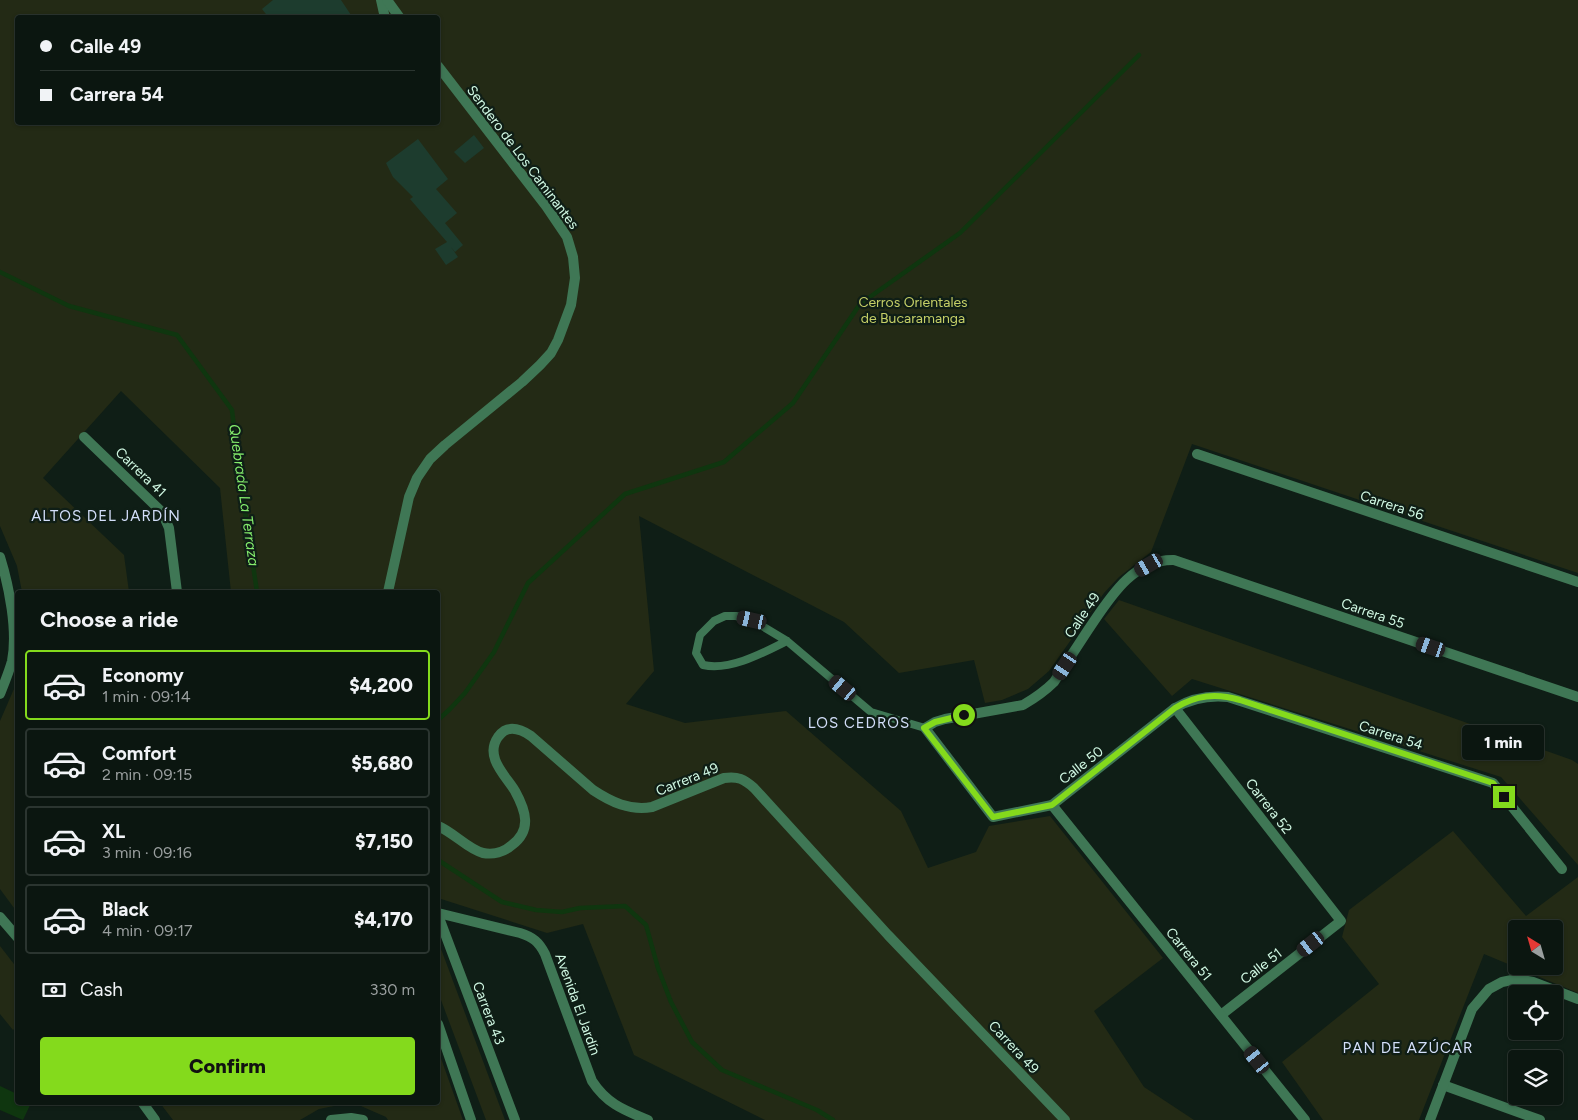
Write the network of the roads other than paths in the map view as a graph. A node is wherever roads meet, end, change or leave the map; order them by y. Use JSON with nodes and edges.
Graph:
{"nodes":[{"id":1,"x":381,"y":0,"type":"edge"},
{"id":2,"x":387,"y":0,"type":"edge"},
{"id":3,"x":384,"y":15,"type":"edge"},
{"id":4,"x":398,"y":15,"type":"edge"},
{"id":5,"x":440,"y":69,"type":"edge"},
{"id":6,"x":84,"y":437,"type":"dead end"},
{"id":7,"x":1197,"y":454,"type":"dead end"},
{"id":8,"x":0,"y":557,"type":"edge"},
{"id":9,"x":1159,"y":561,"type":"joint"},
{"id":10,"x":1578,"y":582,"type":"edge"},
{"id":11,"x":177,"y":590,"type":"edge"},
{"id":12,"x":388,"y":590,"type":"edge"},
{"id":13,"x":787,"y":641,"type":"junction"},
{"id":14,"x":0,"y":694,"type":"edge"},
{"id":15,"x":1578,"y":696,"type":"edge"},
{"id":16,"x":1175,"y":708,"type":"junction"},
{"id":17,"x":924,"y":728,"type":"junction"},
{"id":18,"x":1052,"y":805,"type":"junction"},
{"id":19,"x":440,"y":827,"type":"edge"},
{"id":20,"x":1562,"y":868,"type":"dead end"},
{"id":21,"x":440,"y":914,"type":"edge"},
{"id":22,"x":0,"y":917,"type":"edge"},
{"id":23,"x":440,"y":919,"type":"edge"},
{"id":24,"x":1341,"y":921,"type":"joint"},
{"id":25,"x":15,"y":934,"type":"edge"},
{"id":26,"x":1578,"y":999,"type":"edge"},
{"id":27,"x":1221,"y":1015,"type":"junction"},
{"id":28,"x":440,"y":1030,"type":"edge"},
{"id":29,"x":1443,"y":1086,"type":"junction"},
{"id":30,"x":144,"y":1105,"type":"edge"},
{"id":31,"x":155,"y":1120,"type":"edge"},
{"id":32,"x":330,"y":1120,"type":"edge"},
{"id":33,"x":363,"y":1120,"type":"edge"},
{"id":34,"x":471,"y":1120,"type":"edge"},
{"id":35,"x":515,"y":1120,"type":"edge"},
{"id":36,"x":648,"y":1120,"type":"edge"},
{"id":37,"x":1065,"y":1120,"type":"edge"},
{"id":38,"x":1305,"y":1120,"type":"edge"},
{"id":39,"x":1430,"y":1120,"type":"edge"},
{"id":40,"x":1540,"y":1120,"type":"edge"}],
"edges":[{"from":1,"to":3,"type":"street"},
{"from":2,"to":4,"type":"street"},
{"from":5,"to":12,"type":"street","name":"Sendero de Los Caminantes"},
{"from":6,"to":11,"type":"street","name":"Carrera 41"},
{"from":7,"to":10,"type":"street","name":"Carrera 56"},
{"from":8,"to":14,"type":"street"},
{"from":9,"to":15,"type":"street","name":"Carrera 55"},
{"from":9,"to":17,"type":"street","name":"Calle 49"},
{"from":13,"to":13,"type":"lane"},
{"from":13,"to":17,"type":"lane"},
{"from":16,"to":18,"type":"street","name":"Calle 50"},
{"from":16,"to":20,"type":"street","name":"Carrera 54"},
{"from":16,"to":24,"type":"street","name":"Carrera 52"},
{"from":17,"to":18,"type":"street","name":"Calle 50"},
{"from":18,"to":27,"type":"street","name":"Carrera 51"},
{"from":19,"to":37,"type":"street","name":"Carrera 49"},
{"from":21,"to":36,"type":"street","name":"Avenida El Jardín"},
{"from":22,"to":25,"type":"street"},
{"from":23,"to":35,"type":"street","name":"Carrera 43"},
{"from":24,"to":27,"type":"street","name":"Calle 51"},
{"from":26,"to":29,"type":"street"},
{"from":27,"to":38,"type":"street","name":"Carrera 51"},
{"from":28,"to":34,"type":"street"},
{"from":29,"to":39,"type":"street"},
{"from":29,"to":40,"type":"street"},
{"from":30,"to":31,"type":"street"},
{"from":32,"to":33,"type":"street"}]}
